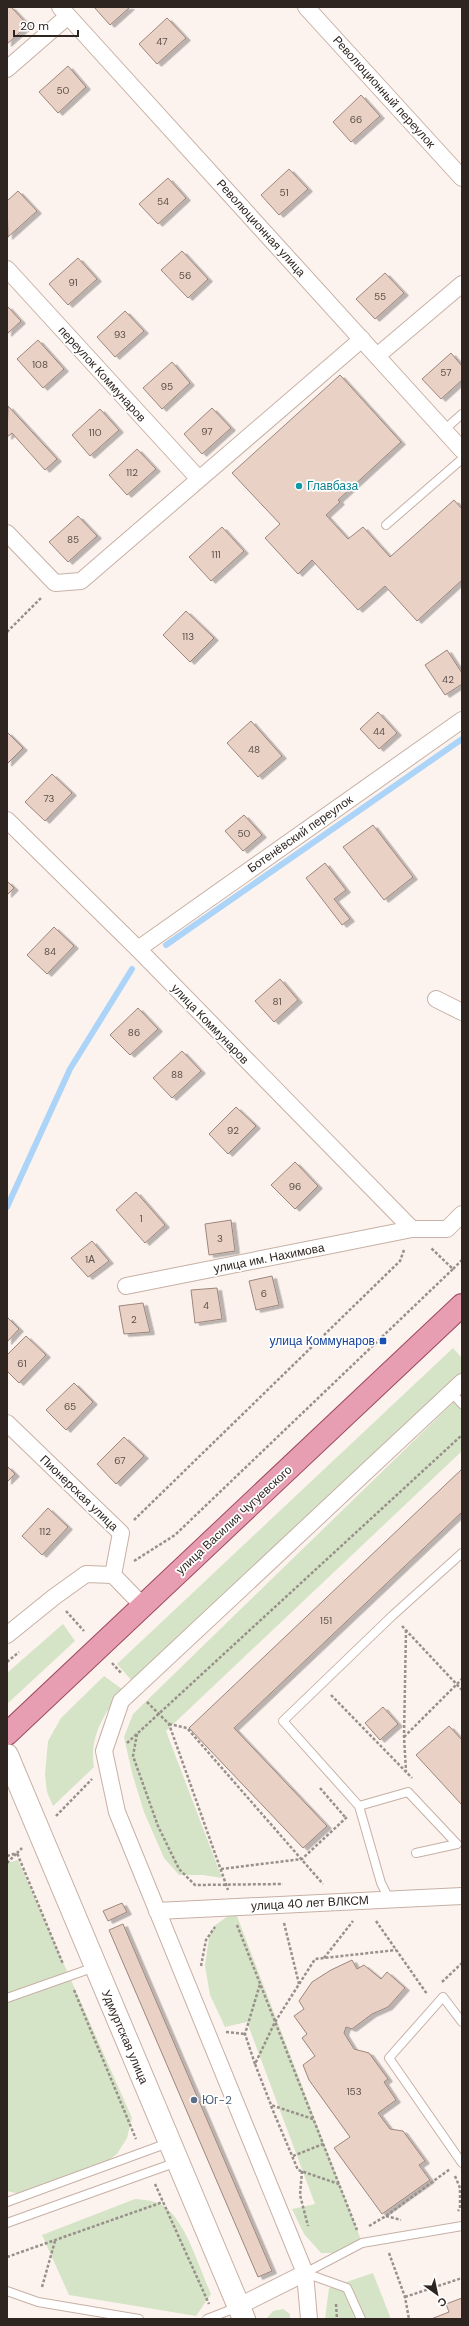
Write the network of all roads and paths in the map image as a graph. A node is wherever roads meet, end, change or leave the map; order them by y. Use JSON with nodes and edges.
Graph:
{"nodes":[{"id":1,"x":306,"y":7,"type":"edge"},
{"id":2,"x":64,"y":11,"type":"edge"},
{"id":3,"x":7,"y":69,"type":"edge"},
{"id":4,"x":462,"y":178,"type":"edge"},
{"id":5,"x":7,"y":269,"type":"edge"},
{"id":6,"x":462,"y":284,"type":"edge"},
{"id":7,"x":362,"y":339,"type":"junction"},
{"id":8,"x":377,"y":356,"type":"junction"},
{"id":9,"x":462,"y":414,"type":"edge"},
{"id":10,"x":444,"y":430,"type":"junction"},
{"id":11,"x":462,"y":450,"type":"edge"},
{"id":12,"x":462,"y":458,"type":"edge"},
{"id":13,"x":198,"y":478,"type":"junction"},
{"id":14,"x":386,"y":525,"type":"dead end"},
{"id":15,"x":7,"y":533,"type":"edge"},
{"id":16,"x":55,"y":583,"type":"junction"},
{"id":17,"x":7,"y":632,"type":"edge"},
{"id":18,"x":462,"y":720,"type":"edge"},
{"id":19,"x":7,"y":820,"type":"edge"},
{"id":20,"x":138,"y":949,"type":"junction"},
{"id":21,"x":436,"y":999,"type":"dead end"},
{"id":22,"x":462,"y":1012,"type":"edge"},
{"id":23,"x":462,"y":1214,"type":"edge"},
{"id":24,"x":412,"y":1230,"type":"junction"},
{"id":25,"x":462,"y":1260,"type":"edge"},
{"id":26,"x":453,"y":1269,"type":"junction"},
{"id":27,"x":126,"y":1286,"type":"dead end"},
{"id":28,"x":462,"y":1305,"type":"edge"},
{"id":29,"x":457,"y":1387,"type":"edge"},
{"id":30,"x":462,"y":1404,"type":"edge"},
{"id":31,"x":7,"y":1423,"type":"edge"},
{"id":32,"x":462,"y":1435,"type":"edge"},
{"id":33,"x":121,"y":1533,"type":"junction"},
{"id":34,"x":462,"y":1553,"type":"edge"},
{"id":35,"x":113,"y":1575,"type":"junction"},
{"id":36,"x":72,"y":1606,"type":"dead end"},
{"id":37,"x":143,"y":1606,"type":"junction"},
{"id":38,"x":61,"y":1615,"type":"dead end"},
{"id":39,"x":392,"y":1616,"type":"junction"},
{"id":40,"x":406,"y":1630,"type":"junction"},
{"id":41,"x":7,"y":1635,"type":"edge"},
{"id":42,"x":23,"y":1648,"type":"dead end"},
{"id":43,"x":7,"y":1662,"type":"edge"},
{"id":44,"x":462,"y":1679,"type":"edge"},
{"id":45,"x":456,"y":1684,"type":"junction"},
{"id":46,"x":321,"y":1685,"type":"junction"},
{"id":47,"x":462,"y":1690,"type":"edge"},
{"id":48,"x":157,"y":1714,"type":"junction"},
{"id":49,"x":169,"y":1724,"type":"junction"},
{"id":50,"x":137,"y":1733,"type":"junction"},
{"id":51,"x":7,"y":1734,"type":"edge"},
{"id":52,"x":404,"y":1737,"type":"junction"},
{"id":53,"x":7,"y":1755,"type":"edge"},
{"id":54,"x":107,"y":1764,"type":"junction"},
{"id":55,"x":406,"y":1772,"type":"junction"},
{"id":56,"x":316,"y":1782,"type":"dead end"},
{"id":57,"x":408,"y":1792,"type":"junction"},
{"id":58,"x":359,"y":1806,"type":"junction"},
{"id":59,"x":346,"y":1818,"type":"junction"},
{"id":60,"x":348,"y":1825,"type":"dead end"},
{"id":61,"x":40,"y":1832,"type":"junction"},
{"id":62,"x":17,"y":1853,"type":"junction"},
{"id":63,"x":416,"y":1853,"type":"dead end"},
{"id":64,"x":7,"y":1856,"type":"edge"},
{"id":65,"x":302,"y":1859,"type":"junction"},
{"id":66,"x":7,"y":1863,"type":"edge"},
{"id":67,"x":221,"y":1869,"type":"junction"},
{"id":68,"x":286,"y":1884,"type":"dead end"},
{"id":69,"x":316,"y":1884,"type":"dead end"},
{"id":70,"x":323,"y":1884,"type":"junction"},
{"id":71,"x":330,"y":1884,"type":"dead end"},
{"id":72,"x":226,"y":1885,"type":"junction"},
{"id":73,"x":462,"y":1896,"type":"edge"},
{"id":74,"x":389,"y":1899,"type":"junction"},
{"id":75,"x":157,"y":1911,"type":"junction"},
{"id":76,"x":219,"y":1921,"type":"dead end"},
{"id":77,"x":235,"y":1921,"type":"dead end"},
{"id":78,"x":283,"y":1921,"type":"dead end"},
{"id":79,"x":353,"y":1921,"type":"dead end"},
{"id":80,"x":376,"y":1921,"type":"dead end"},
{"id":81,"x":396,"y":1950,"type":"junction"},
{"id":82,"x":323,"y":1958,"type":"junction"},
{"id":83,"x":462,"y":1964,"type":"edge"},
{"id":84,"x":96,"y":1967,"type":"junction"},
{"id":85,"x":200,"y":1970,"type":"dead end"},
{"id":86,"x":68,"y":1976,"type":"junction"},
{"id":87,"x":419,"y":1982,"type":"dead end"},
{"id":88,"x":260,"y":1983,"type":"junction"},
{"id":89,"x":299,"y":1984,"type":"junction"},
{"id":90,"x":439,"y":1984,"type":"dead end"},
{"id":91,"x":434,"y":1990,"type":"dead end"},
{"id":92,"x":428,"y":1995,"type":"dead end"},
{"id":93,"x":7,"y":1998,"type":"edge"},
{"id":94,"x":275,"y":2022,"type":"junction"},
{"id":95,"x":462,"y":2022,"type":"edge"},
{"id":96,"x":223,"y":2032,"type":"dead end"},
{"id":97,"x":245,"y":2034,"type":"junction"},
{"id":98,"x":255,"y":2064,"type":"junction"},
{"id":99,"x":271,"y":2105,"type":"junction"},
{"id":100,"x":313,"y":2119,"type":"junction"},
{"id":101,"x":323,"y":2144,"type":"junction"},
{"id":102,"x":142,"y":2152,"type":"junction"},
{"id":103,"x":173,"y":2152,"type":"junction"},
{"id":104,"x":293,"y":2156,"type":"junction"},
{"id":105,"x":461,"y":2162,"type":"edge"},
{"id":106,"x":150,"y":2171,"type":"junction"},
{"id":107,"x":302,"y":2171,"type":"junction"},
{"id":108,"x":339,"y":2184,"type":"junction"},
{"id":109,"x":7,"y":2202,"type":"edge"},
{"id":110,"x":163,"y":2202,"type":"junction"},
{"id":111,"x":7,"y":2223,"type":"edge"},
{"id":112,"x":462,"y":2226,"type":"edge"},
{"id":113,"x":309,"y":2231,"type":"dead end"},
{"id":114,"x":55,"y":2241,"type":"junction"},
{"id":115,"x":362,"y":2243,"type":"junction"},
{"id":116,"x":7,"y":2257,"type":"edge"},
{"id":117,"x":305,"y":2273,"type":"junction"},
{"id":118,"x":462,"y":2278,"type":"edge"},
{"id":119,"x":7,"y":2291,"type":"edge"},
{"id":120,"x":405,"y":2297,"type":"junction"},
{"id":121,"x":38,"y":2302,"type":"junction"},
{"id":122,"x":241,"y":2313,"type":"edge"},
{"id":123,"x":211,"y":2318,"type":"edge"},
{"id":124,"x":139,"y":2319,"type":"edge"},
{"id":125,"x":309,"y":2319,"type":"edge"},
{"id":126,"x":361,"y":2319,"type":"edge"},
{"id":127,"x":409,"y":2319,"type":"edge"}],
"edges":[{"from":1,"to":4,"type":"street","name":"Революционный переулок"},
{"from":2,"to":3,"type":"street"},
{"from":2,"to":7,"type":"street","name":"Революционная улица"},
{"from":5,"to":13,"type":"street","name":"переулок Коммунаров"},
{"from":6,"to":8,"type":"street"},
{"from":7,"to":8,"type":"street","name":"Революционная улица"},
{"from":7,"to":13,"type":"street"},
{"from":8,"to":10,"type":"street","name":"Революционная улица"},
{"from":9,"to":10,"type":"lane"},
{"from":10,"to":11,"type":"street","name":"Революционная улица"},
{"from":12,"to":14,"type":"lane"},
{"from":13,"to":16,"type":"street"},
{"from":15,"to":16,"type":"street"},
{"from":16,"to":17,"type":"path"},
{"from":18,"to":20,"type":"street","name":"Ботенёвский переулок"},
{"from":19,"to":20,"type":"street","name":"улица Коммунаров"},
{"from":20,"to":24,"type":"street","name":"улица Коммунаров"},
{"from":21,"to":22,"type":"street"},
{"from":23,"to":24,"type":"street","name":"улица им. Нахимова"},
{"from":24,"to":26,"type":"path"},
{"from":24,"to":27,"type":"street","name":"улица им. Нахимова"},
{"from":24,"to":33,"type":"path"},
{"from":25,"to":26,"type":"path"},
{"from":26,"to":35,"type":"path"},
{"from":28,"to":37,"type":"main road","name":"улица Василия Чугуевского"},
{"from":29,"to":30,"type":"lane"},
{"from":29,"to":54,"type":"street"},
{"from":31,"to":33,"type":"street","name":"Пионерская улица"},
{"from":32,"to":48,"type":"path"},
{"from":33,"to":35,"type":"street","name":"Пионерская улица"},
{"from":34,"to":39,"type":"lane"},
{"from":35,"to":37,"type":"street"},
{"from":35,"to":41,"type":"street"},
{"from":36,"to":38,"type":"path"},
{"from":37,"to":51,"type":"main road","name":"улица Василия Чугуевского"},
{"from":39,"to":40,"type":"path"},
{"from":39,"to":46,"type":"lane"},
{"from":40,"to":45,"type":"path"},
{"from":40,"to":52,"type":"path"},
{"from":42,"to":43,"type":"path"},
{"from":44,"to":45,"type":"path"},
{"from":45,"to":47,"type":"path"},
{"from":45,"to":52,"type":"path"},
{"from":46,"to":55,"type":"path"},
{"from":46,"to":58,"type":"lane"},
{"from":48,"to":49,"type":"path"},
{"from":48,"to":50,"type":"path"},
{"from":49,"to":65,"type":"path"},
{"from":49,"to":67,"type":"path"},
{"from":50,"to":54,"type":"path"},
{"from":50,"to":72,"type":"path"},
{"from":52,"to":55,"type":"path"},
{"from":53,"to":61,"type":"main road","name":"Удмуртская улица"},
{"from":54,"to":61,"type":"path"},
{"from":54,"to":75,"type":"street"},
{"from":55,"to":57,"type":"path"},
{"from":56,"to":59,"type":"path"},
{"from":57,"to":58,"type":"lane"},
{"from":57,"to":63,"type":"lane"},
{"from":58,"to":59,"type":"path"},
{"from":58,"to":74,"type":"lane"},
{"from":59,"to":60,"type":"path"},
{"from":59,"to":65,"type":"path"},
{"from":61,"to":62,"type":"path"},
{"from":61,"to":84,"type":"main road","name":"Удмуртская улица"},
{"from":62,"to":64,"type":"path"},
{"from":62,"to":66,"type":"path"},
{"from":62,"to":86,"type":"path"},
{"from":65,"to":67,"type":"path"},
{"from":65,"to":70,"type":"path"},
{"from":67,"to":72,"type":"path"},
{"from":68,"to":72,"type":"path"},
{"from":69,"to":70,"type":"path"},
{"from":70,"to":71,"type":"path"},
{"from":73,"to":74,"type":"street","name":"улица 40 лет ВЛКСМ"},
{"from":74,"to":75,"type":"street","name":"улица 40 лет ВЛКСМ"},
{"from":75,"to":117,"type":"street"},
{"from":76,"to":85,"type":"path"},
{"from":77,"to":88,"type":"path"},
{"from":78,"to":89,"type":"path"},
{"from":79,"to":82,"type":"path"},
{"from":80,"to":81,"type":"path"},
{"from":81,"to":82,"type":"path"},
{"from":81,"to":87,"type":"path"},
{"from":82,"to":89,"type":"path"},
{"from":83,"to":90,"type":"path"},
{"from":84,"to":86,"type":"lane"},
{"from":84,"to":103,"type":"main road","name":"Удмуртская улица"},
{"from":86,"to":93,"type":"lane"},
{"from":86,"to":102,"type":"path"},
{"from":88,"to":94,"type":"path"},
{"from":88,"to":97,"type":"path"},
{"from":89,"to":94,"type":"path"},
{"from":91,"to":92,"type":"path"},
{"from":94,"to":98,"type":"path"},
{"from":94,"to":100,"type":"path"},
{"from":95,"to":105,"type":"lane"},
{"from":96,"to":97,"type":"path"},
{"from":97,"to":98,"type":"path"},
{"from":98,"to":99,"type":"path"},
{"from":99,"to":100,"type":"path"},
{"from":99,"to":104,"type":"path"},
{"from":100,"to":101,"type":"path"},
{"from":101,"to":104,"type":"path"},
{"from":101,"to":108,"type":"path"},
{"from":102,"to":103,"type":"lane"},
{"from":102,"to":109,"type":"lane"},
{"from":103,"to":106,"type":"lane"},
{"from":103,"to":122,"type":"main road","name":"Удмуртская улица"},
{"from":104,"to":107,"type":"path"},
{"from":105,"to":108,"type":"path"},
{"from":106,"to":110,"type":"path"},
{"from":106,"to":111,"type":"lane"},
{"from":107,"to":108,"type":"path"},
{"from":107,"to":113,"type":"path"},
{"from":110,"to":114,"type":"path"},
{"from":110,"to":123,"type":"path"},
{"from":112,"to":115,"type":"lane"},
{"from":114,"to":116,"type":"path"},
{"from":114,"to":121,"type":"path"},
{"from":115,"to":117,"type":"lane"},
{"from":115,"to":120,"type":"path"},
{"from":117,"to":122,"type":"street"},
{"from":117,"to":125,"type":"street"},
{"from":117,"to":126,"type":"lane"},
{"from":118,"to":120,"type":"path"},
{"from":119,"to":121,"type":"lane"},
{"from":120,"to":127,"type":"path"},
{"from":121,"to":124,"type":"lane"},
{"from":122,"to":123,"type":"lane"}]}
